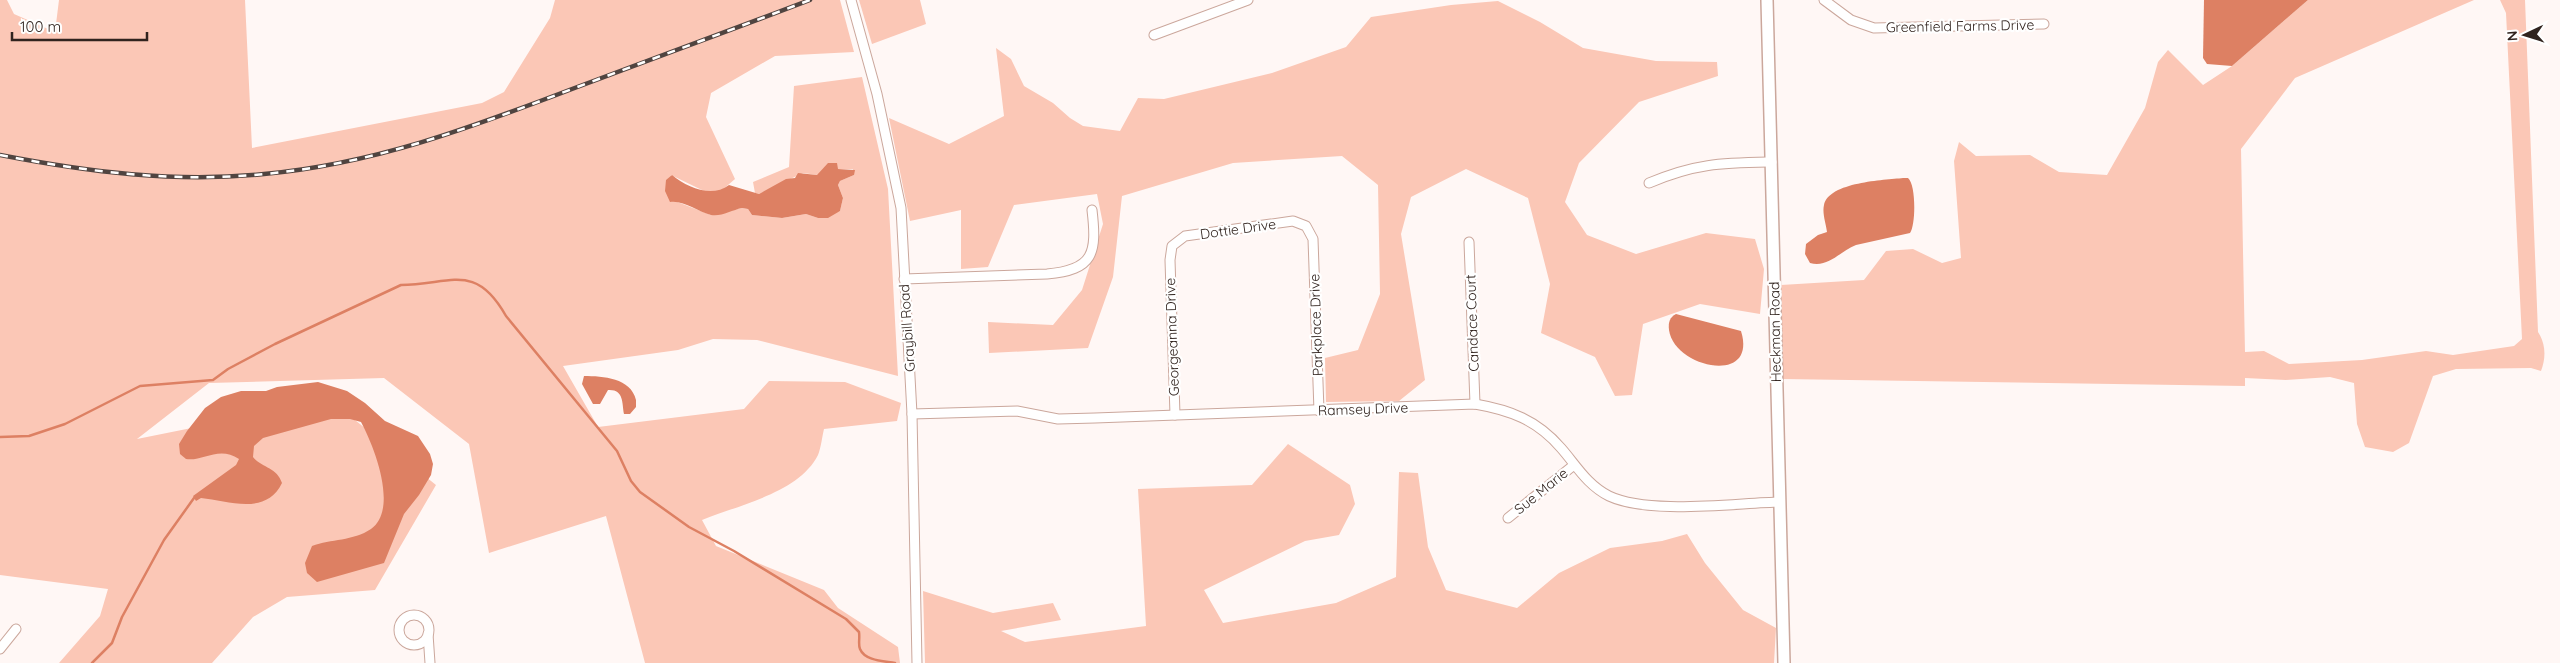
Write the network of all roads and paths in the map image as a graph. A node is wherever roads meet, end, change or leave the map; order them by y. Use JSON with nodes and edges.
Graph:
{"nodes":[{"id":1,"x":851,"y":0,"type":"edge"},
{"id":2,"x":1248,"y":0,"type":"edge"},
{"id":3,"x":1767,"y":0,"type":"edge"},
{"id":4,"x":1824,"y":0,"type":"edge"},
{"id":5,"x":2044,"y":24,"type":"dead end"},
{"id":6,"x":1154,"y":36,"type":"dead end"},
{"id":7,"x":1772,"y":162,"type":"junction"},
{"id":8,"x":1649,"y":183,"type":"dead end"},
{"id":9,"x":1092,"y":210,"type":"dead end"},
{"id":10,"x":1313,"y":239,"type":"joint"},
{"id":11,"x":1469,"y":242,"type":"dead end"},
{"id":12,"x":1170,"y":260,"type":"joint"},
{"id":13,"x":904,"y":279,"type":"junction"},
{"id":14,"x":1475,"y":404,"type":"junction"},
{"id":15,"x":1318,"y":411,"type":"junction"},
{"id":16,"x":912,"y":414,"type":"junction"},
{"id":17,"x":1175,"y":415,"type":"junction"},
{"id":18,"x":1574,"y":465,"type":"junction"},
{"id":19,"x":1780,"y":502,"type":"junction"},
{"id":20,"x":1508,"y":518,"type":"dead end"},
{"id":21,"x":16,"y":629,"type":"dead end"},
{"id":22,"x":428,"y":634,"type":"dead end"},
{"id":23,"x":0,"y":649,"type":"edge"},
{"id":24,"x":430,"y":663,"type":"edge"},
{"id":25,"x":917,"y":663,"type":"edge"},
{"id":26,"x":1784,"y":663,"type":"edge"}],
"edges":[{"from":1,"to":13,"type":"street","name":"Graybill Road"},
{"from":2,"to":6,"type":"street"},
{"from":3,"to":7,"type":"street","name":"Heckman Road"},
{"from":4,"to":5,"type":"street","name":"Greenfield Farms Drive"},
{"from":7,"to":8,"type":"street"},
{"from":7,"to":19,"type":"street","name":"Heckman Road"},
{"from":9,"to":13,"type":"street"},
{"from":10,"to":12,"type":"street","name":"Dottie Drive"},
{"from":10,"to":15,"type":"street","name":"Parkplace Drive"},
{"from":11,"to":14,"type":"street","name":"Candace Court"},
{"from":12,"to":17,"type":"street","name":"Georgeanna Drive"},
{"from":13,"to":16,"type":"street","name":"Graybill Road"},
{"from":14,"to":15,"type":"street","name":"Ramsey Drive"},
{"from":14,"to":18,"type":"street","name":"Ramsey Drive"},
{"from":15,"to":17,"type":"street","name":"Ramsey Drive"},
{"from":16,"to":17,"type":"street","name":"Ramsey Drive"},
{"from":16,"to":25,"type":"street","name":"Graybill Road"},
{"from":18,"to":19,"type":"street","name":"Ramsey Drive"},
{"from":18,"to":20,"type":"street","name":"Sue Marie"},
{"from":19,"to":26,"type":"street","name":"Heckman Road"},
{"from":21,"to":23,"type":"street"},
{"from":22,"to":24,"type":"street"}]}
